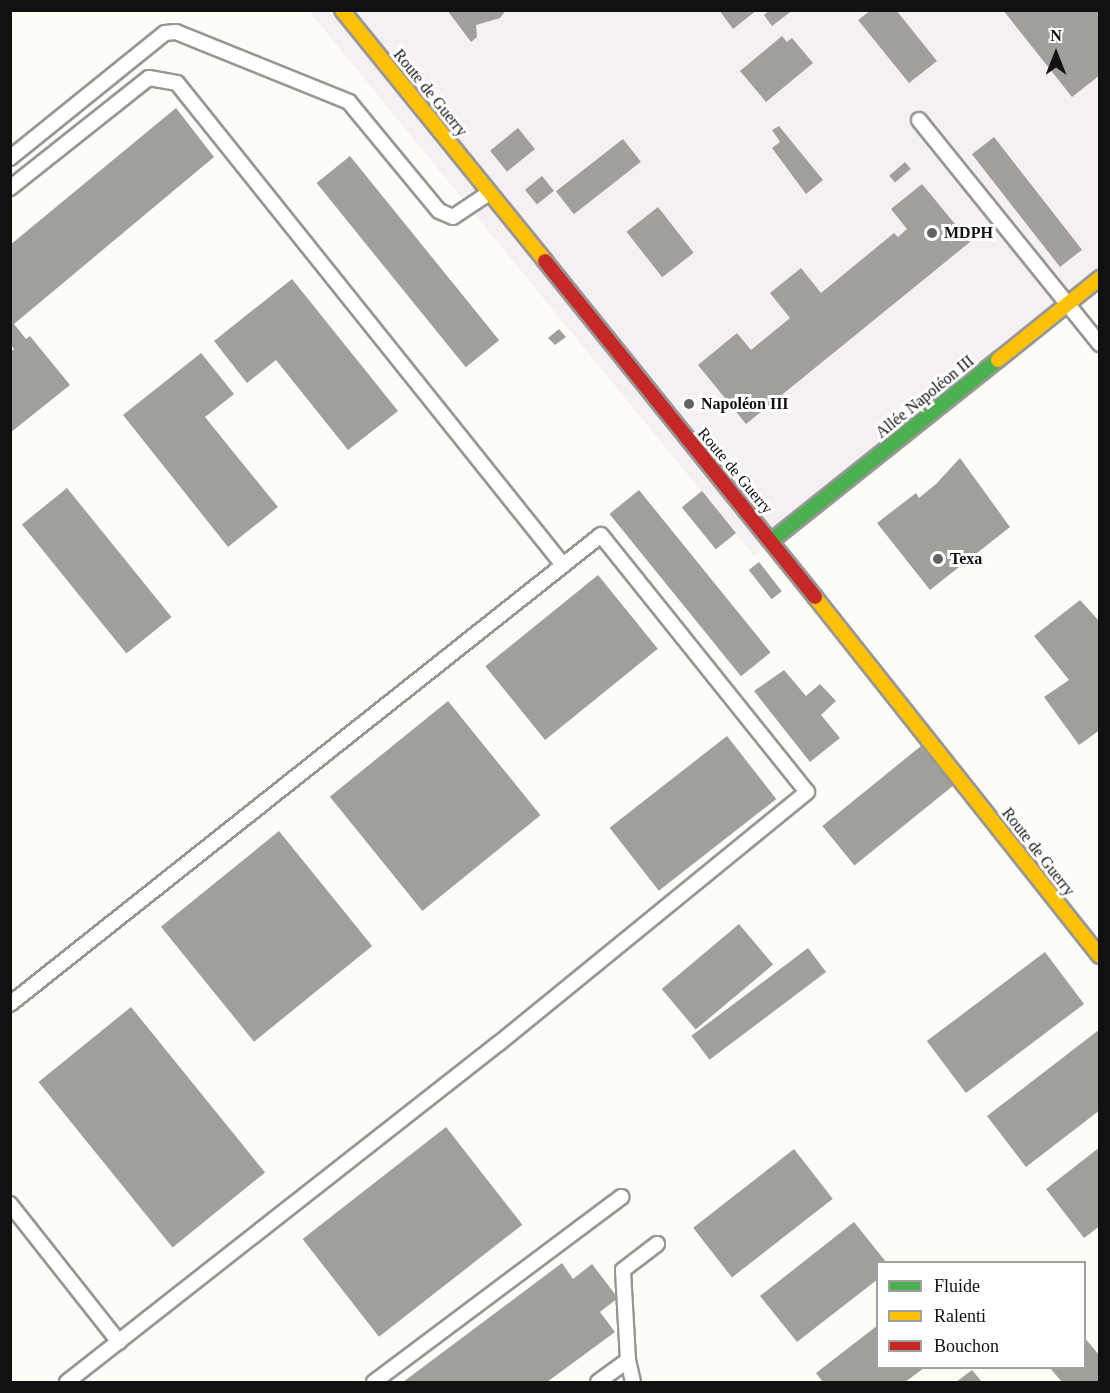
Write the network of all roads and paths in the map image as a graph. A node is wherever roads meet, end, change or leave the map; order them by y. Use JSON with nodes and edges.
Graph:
{"nodes":[{"id":1,"x":342,"y":10,"type":"edge"},
{"id":2,"x":919,"y":120,"type":"dead end"},
{"id":3,"x":10,"y":158,"type":"edge"},
{"id":4,"x":10,"y":188,"type":"edge"},
{"id":5,"x":489,"y":193,"type":"junction"},
{"id":6,"x":1100,"y":278,"type":"edge"},
{"id":7,"x":1068,"y":303,"type":"junction"},
{"id":8,"x":1100,"y":344,"type":"edge"},
{"id":9,"x":771,"y":541,"type":"junction"},
{"id":10,"x":563,"y":565,"type":"junction"},
{"id":11,"x":1100,"y":956,"type":"edge"},
{"id":12,"x":10,"y":1004,"type":"edge"},
{"id":13,"x":621,"y":1197,"type":"dead end"},
{"id":14,"x":10,"y":1204,"type":"edge"},
{"id":15,"x":657,"y":1244,"type":"dead end"},
{"id":16,"x":118,"y":1342,"type":"junction"},
{"id":17,"x":628,"y":1360,"type":"junction"},
{"id":18,"x":67,"y":1383,"type":"edge"},
{"id":19,"x":374,"y":1383,"type":"edge"},
{"id":20,"x":598,"y":1383,"type":"edge"},
{"id":21,"x":633,"y":1383,"type":"edge"}],
"edges":[{"from":1,"to":5,"type":"street","name":"Route de Guerry"},
{"from":2,"to":7,"type":"lane"},
{"from":3,"to":5,"type":"lane"},
{"from":4,"to":10,"type":"lane"},
{"from":5,"to":9,"type":"street","name":"Route de Guerry"},
{"from":6,"to":7,"type":"street","name":"Allée Napoléon III"},
{"from":7,"to":8,"type":"lane"},
{"from":7,"to":9,"type":"street","name":"Allée Napoléon III"},
{"from":9,"to":11,"type":"street","name":"Route de Guerry"},
{"from":10,"to":12,"type":"lane"},
{"from":10,"to":16,"type":"lane"},
{"from":13,"to":19,"type":"lane"},
{"from":14,"to":16,"type":"lane"},
{"from":15,"to":17,"type":"lane"},
{"from":16,"to":18,"type":"lane"},
{"from":17,"to":20,"type":"lane"},
{"from":17,"to":21,"type":"lane"}]}
